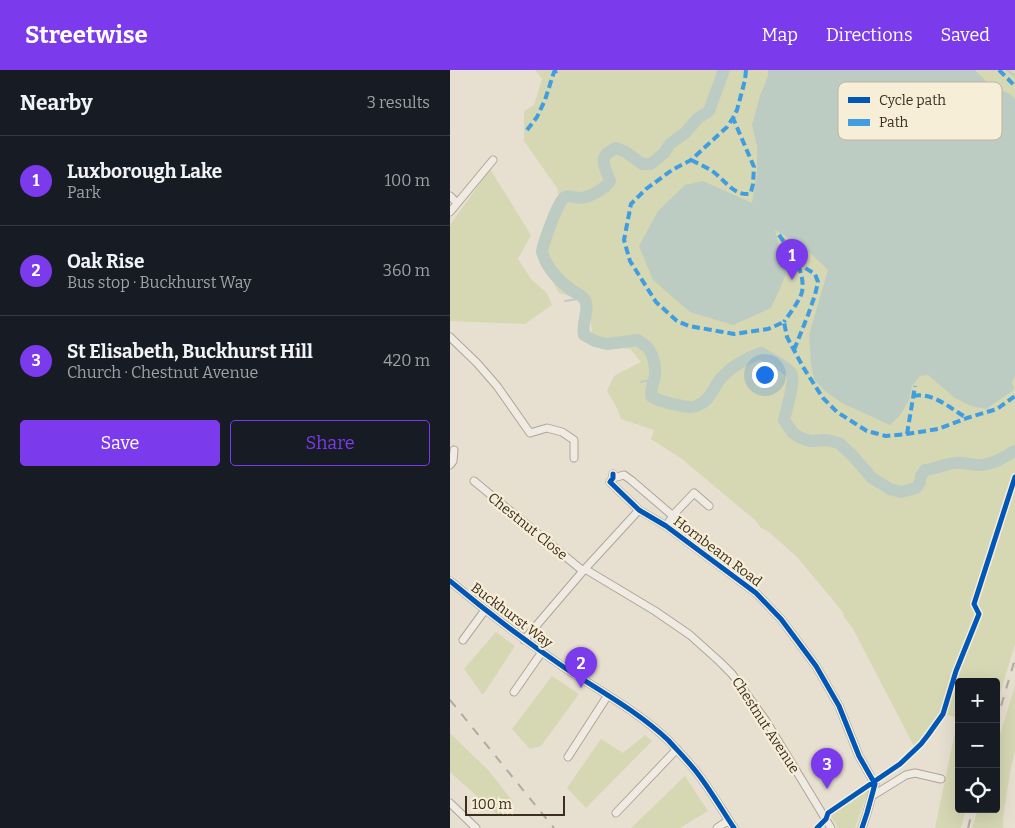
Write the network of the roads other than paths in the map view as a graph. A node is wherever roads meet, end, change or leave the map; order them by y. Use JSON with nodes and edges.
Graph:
{"nodes":[{"id":1,"x":493,"y":160,"type":"dead end"},
{"id":2,"x":450,"y":196,"type":"edge"},
{"id":3,"x":458,"y":203,"type":"junction"},
{"id":4,"x":450,"y":212,"type":"edge"},
{"id":5,"x":450,"y":336,"type":"edge"},
{"id":6,"x":454,"y":450,"type":"dead end"},
{"id":7,"x":574,"y":458,"type":"dead end"},
{"id":8,"x":450,"y":465,"type":"edge"},
{"id":9,"x":474,"y":481,"type":"dead end"},
{"id":10,"x":709,"y":506,"type":"dead end"},
{"id":11,"x":639,"y":510,"type":"junction"},
{"id":12,"x":672,"y":516,"type":"junction"},
{"id":13,"x":666,"y":526,"type":"junction"},
{"id":14,"x":584,"y":570,"type":"junction"},
{"id":15,"x":450,"y":581,"type":"edge"},
{"id":16,"x":485,"y":610,"type":"junction"},
{"id":17,"x":463,"y":640,"type":"dead end"},
{"id":18,"x":524,"y":640,"type":"junction"},
{"id":19,"x":542,"y":652,"type":"junction"},
{"id":20,"x":514,"y":692,"type":"dead end"},
{"id":21,"x":608,"y":695,"type":"junction"},
{"id":22,"x":677,"y":749,"type":"junction"},
{"id":23,"x":568,"y":757,"type":"dead end"},
{"id":24,"x":941,"y":779,"type":"dead end"},
{"id":25,"x":872,"y":796,"type":"junction"},
{"id":26,"x":450,"y":803,"type":"edge"},
{"id":27,"x":616,"y":813,"type":"dead end"},
{"id":28,"x":728,"y":820,"type":"junction"},
{"id":29,"x":476,"y":828,"type":"edge"},
{"id":30,"x":717,"y":828,"type":"edge"},
{"id":31,"x":734,"y":828,"type":"edge"},
{"id":32,"x":831,"y":828,"type":"edge"},
{"id":33,"x":862,"y":828,"type":"edge"}],
"edges":[{"from":1,"to":3,"type":"street"},
{"from":2,"to":3,"type":"street"},
{"from":3,"to":4,"type":"street"},
{"from":5,"to":7,"type":"street"},
{"from":6,"to":8,"type":"street"},
{"from":9,"to":14,"type":"street","name":"Chestnut Close"},
{"from":10,"to":12,"type":"street"},
{"from":11,"to":12,"type":"street","name":"Hornbeam Road"},
{"from":11,"to":13,"type":"street","name":"Hornbeam Road"},
{"from":11,"to":14,"type":"street"},
{"from":12,"to":13,"type":"street"},
{"from":13,"to":25,"type":"street","name":"Hornbeam Road"},
{"from":14,"to":18,"type":"street"},
{"from":14,"to":32,"type":"street","name":"Chestnut Avenue"},
{"from":15,"to":16,"type":"street","name":"Buckhurst Way"},
{"from":16,"to":17,"type":"street"},
{"from":16,"to":18,"type":"street","name":"Buckhurst Way"},
{"from":18,"to":19,"type":"street","name":"Buckhurst Way"},
{"from":19,"to":20,"type":"street"},
{"from":19,"to":21,"type":"street","name":"Buckhurst Way"},
{"from":21,"to":22,"type":"street","name":"Buckhurst Way"},
{"from":21,"to":23,"type":"street"},
{"from":22,"to":27,"type":"street"},
{"from":22,"to":28,"type":"street","name":"Buckhurst Way"},
{"from":24,"to":25,"type":"street"},
{"from":25,"to":33,"type":"street","name":"Hornbeam Road"},
{"from":26,"to":29,"type":"street"},
{"from":28,"to":30,"type":"street"},
{"from":28,"to":31,"type":"street","name":"Buckhurst Way"}]}
